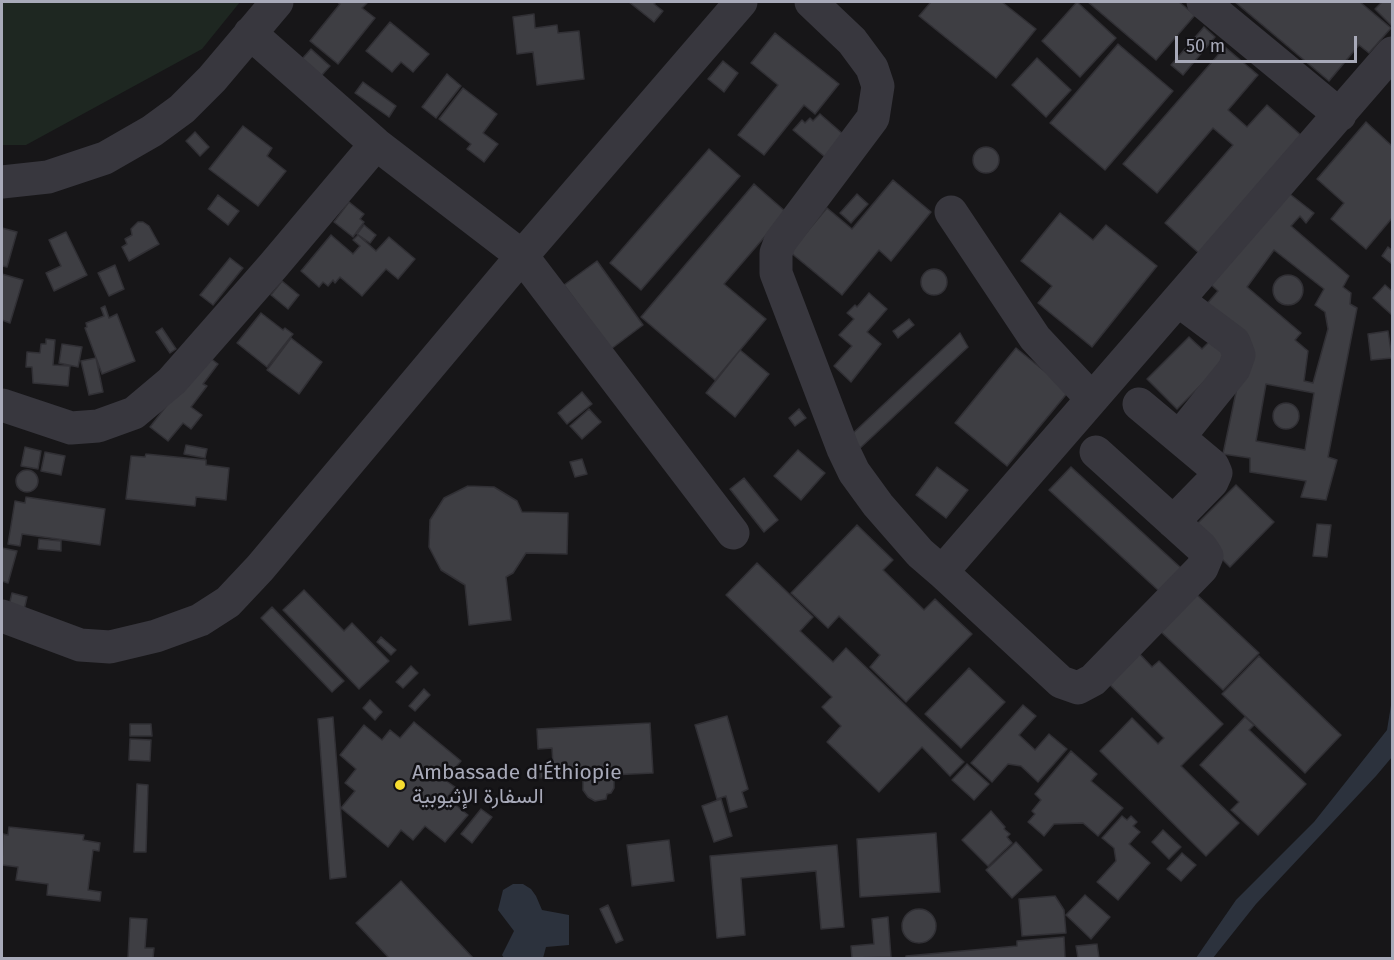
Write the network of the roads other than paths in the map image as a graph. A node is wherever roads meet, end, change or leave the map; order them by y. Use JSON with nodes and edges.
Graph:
{"nodes":[{"id":1,"x":277,"y":2,"type":"edge"},
{"id":2,"x":741,"y":2,"type":"edge"},
{"id":3,"x":811,"y":2,"type":"edge"},
{"id":4,"x":1203,"y":2,"type":"edge"},
{"id":5,"x":250,"y":33,"type":"junction"},
{"id":6,"x":1392,"y":53,"type":"edge"},
{"id":7,"x":1340,"y":115,"type":"junction"},
{"id":8,"x":376,"y":144,"type":"junction"},
{"id":9,"x":2,"y":182,"type":"edge"},
{"id":10,"x":951,"y":212,"type":"dead end"},
{"id":11,"x":522,"y":256,"type":"junction"},
{"id":12,"x":1179,"y":301,"type":"junction"},
{"id":13,"x":1092,"y":399,"type":"junction"},
{"id":14,"x":1139,"y":404,"type":"dead end"},
{"id":15,"x":2,"y":405,"type":"edge"},
{"id":16,"x":1180,"y":436,"type":"junction"},
{"id":17,"x":1096,"y":452,"type":"dead end"},
{"id":18,"x":1173,"y":522,"type":"junction"},
{"id":19,"x":733,"y":533,"type":"dead end"},
{"id":20,"x":942,"y":572,"type":"junction"},
{"id":21,"x":2,"y":616,"type":"edge"}],
"edges":[{"from":1,"to":5,"type":"street"},
{"from":2,"to":11,"type":"street"},
{"from":3,"to":20,"type":"street"},
{"from":4,"to":7,"type":"street"},
{"from":5,"to":8,"type":"street"},
{"from":5,"to":9,"type":"street"},
{"from":6,"to":7,"type":"street"},
{"from":7,"to":12,"type":"street"},
{"from":8,"to":11,"type":"street"},
{"from":8,"to":15,"type":"street"},
{"from":10,"to":13,"type":"street"},
{"from":11,"to":19,"type":"street"},
{"from":11,"to":21,"type":"street"},
{"from":12,"to":13,"type":"street"},
{"from":12,"to":16,"type":"street"},
{"from":13,"to":20,"type":"street"},
{"from":14,"to":16,"type":"street"},
{"from":16,"to":18,"type":"street"},
{"from":17,"to":18,"type":"street"},
{"from":18,"to":20,"type":"street"}]}
